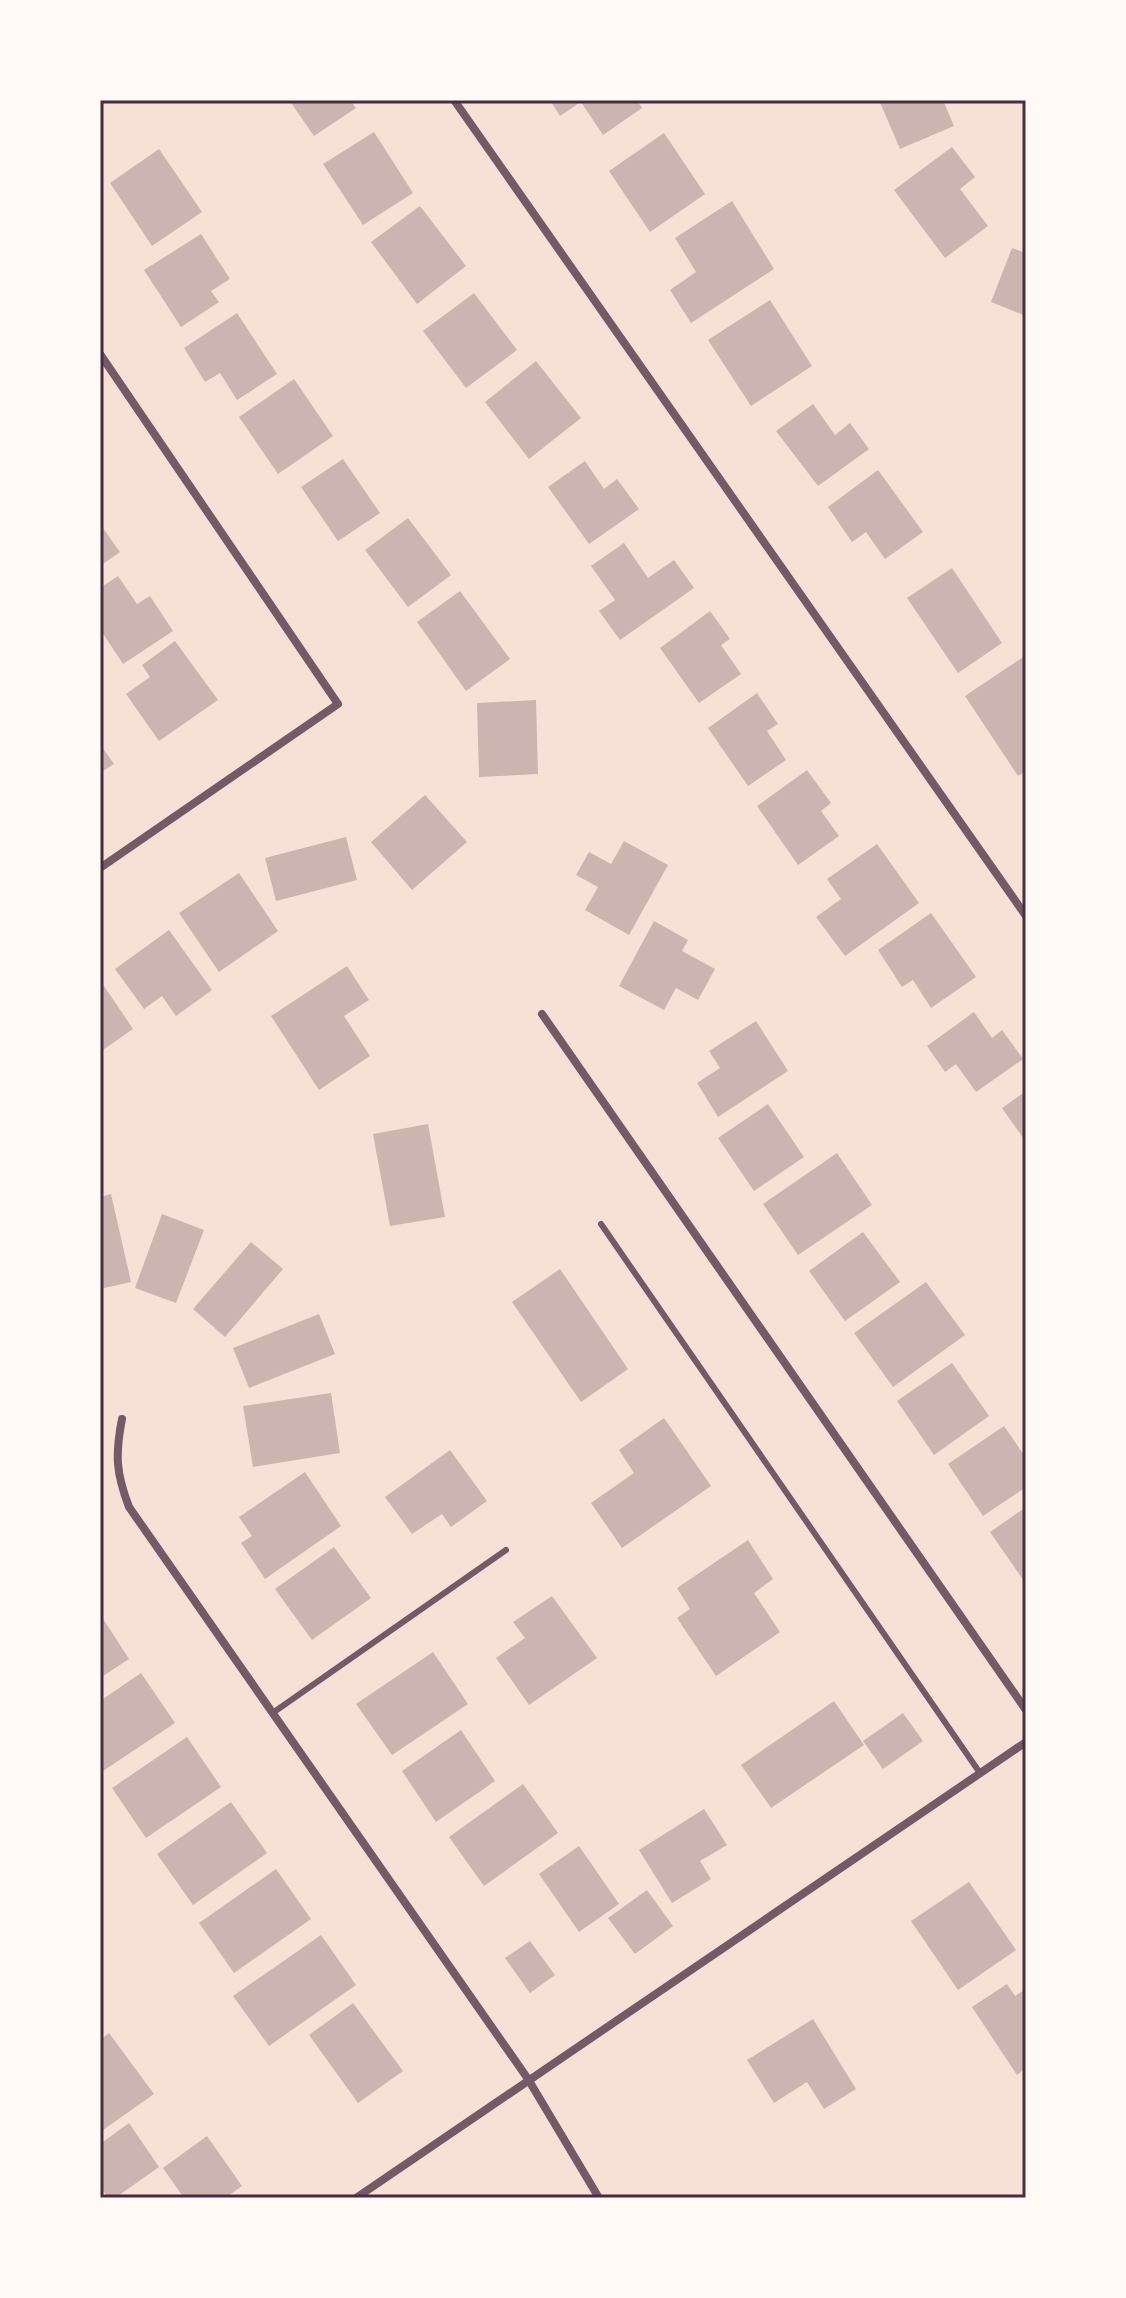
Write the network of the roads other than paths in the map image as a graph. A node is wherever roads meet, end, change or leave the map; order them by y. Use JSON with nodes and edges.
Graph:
{"nodes":[{"id":1,"x":454,"y":100,"type":"edge"},
{"id":2,"x":100,"y":354,"type":"edge"},
{"id":3,"x":100,"y":868,"type":"edge"},
{"id":4,"x":1026,"y":916,"type":"edge"},
{"id":5,"x":542,"y":1014,"type":"dead end"},
{"id":6,"x":601,"y":1224,"type":"dead end"},
{"id":7,"x":122,"y":1419,"type":"dead end"},
{"id":8,"x":506,"y":1550,"type":"dead end"},
{"id":9,"x":1026,"y":1710,"type":"edge"},
{"id":10,"x":274,"y":1712,"type":"junction"},
{"id":11,"x":1026,"y":1742,"type":"edge"},
{"id":12,"x":980,"y":1773,"type":"junction"},
{"id":13,"x":528,"y":2079,"type":"junction"},
{"id":14,"x":356,"y":2198,"type":"edge"},
{"id":15,"x":599,"y":2198,"type":"edge"}],
"edges":[{"from":1,"to":4,"type":"street"},
{"from":2,"to":3,"type":"street"},
{"from":5,"to":9,"type":"street"},
{"from":6,"to":12,"type":"lane"},
{"from":7,"to":10,"type":"street"},
{"from":8,"to":10,"type":"lane"},
{"from":10,"to":13,"type":"street"},
{"from":11,"to":12,"type":"street"},
{"from":12,"to":13,"type":"street"},
{"from":13,"to":14,"type":"street"},
{"from":13,"to":15,"type":"street"}]}
